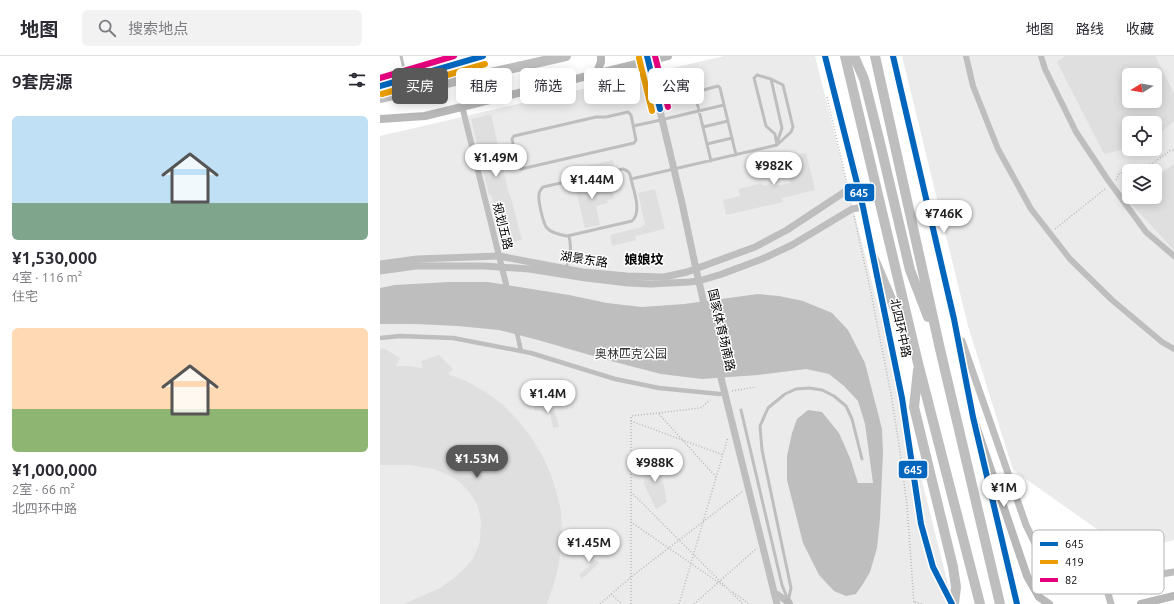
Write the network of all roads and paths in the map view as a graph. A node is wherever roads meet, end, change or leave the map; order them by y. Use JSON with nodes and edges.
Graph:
{"nodes":[{"id":1,"x":402,"y":56,"type":"edge"},
{"id":2,"x":479,"y":56,"type":"edge"},
{"id":3,"x":566,"y":56,"type":"edge"},
{"id":4,"x":601,"y":56,"type":"edge"},
{"id":5,"x":668,"y":56,"type":"edge"},
{"id":6,"x":825,"y":56,"type":"edge"},
{"id":7,"x":845,"y":56,"type":"edge"},
{"id":8,"x":854,"y":56,"type":"edge"},
{"id":9,"x":875,"y":56,"type":"edge"},
{"id":10,"x":893,"y":56,"type":"edge"},
{"id":11,"x":966,"y":56,"type":"edge"},
{"id":12,"x":1041,"y":56,"type":"edge"},
{"id":13,"x":647,"y":58,"type":"edge"},
{"id":14,"x":404,"y":68,"type":"edge"},
{"id":15,"x":439,"y":68,"type":"edge"},
{"id":16,"x":599,"y":68,"type":"edge"},
{"id":17,"x":615,"y":68,"type":"edge"},
{"id":18,"x":584,"y":77,"type":"edge"},
{"id":19,"x":771,"y":79,"type":"junction"},
{"id":20,"x":392,"y":82,"type":"edge"},
{"id":21,"x":380,"y":86,"type":"edge"},
{"id":22,"x":827,"y":95,"type":"dead end"},
{"id":23,"x":380,"y":98,"type":"edge"},
{"id":24,"x":724,"y":105,"type":"junction"},
{"id":25,"x":462,"y":106,"type":"junction"},
{"id":26,"x":699,"y":111,"type":"junction"},
{"id":27,"x":380,"y":119,"type":"edge"},
{"id":28,"x":662,"y":120,"type":"junction"},
{"id":29,"x":728,"y":121,"type":"junction"},
{"id":30,"x":633,"y":126,"type":"junction"},
{"id":31,"x":703,"y":127,"type":"junction"},
{"id":32,"x":732,"y":138,"type":"junction"},
{"id":33,"x":707,"y":144,"type":"junction"},
{"id":34,"x":777,"y":145,"type":"junction"},
{"id":35,"x":1174,"y":150,"type":"edge"},
{"id":36,"x":736,"y":155,"type":"junction"},
{"id":37,"x":711,"y":161,"type":"junction"},
{"id":38,"x":674,"y":170,"type":"junction"},
{"id":39,"x":631,"y":179,"type":"junction"},
{"id":40,"x":1116,"y":179,"type":"dead end"},
{"id":41,"x":858,"y":183,"type":"junction"},
{"id":42,"x":848,"y":188,"type":"junction"},
{"id":43,"x":1105,"y":189,"type":"dead end"},
{"id":44,"x":863,"y":206,"type":"junction"},
{"id":45,"x":852,"y":209,"type":"junction"},
{"id":46,"x":1050,"y":233,"type":"junction"},
{"id":47,"x":569,"y":236,"type":"junction"},
{"id":48,"x":499,"y":256,"type":"junction"},
{"id":49,"x":1174,"y":256,"type":"edge"},
{"id":50,"x":874,"y":259,"type":"junction"},
{"id":51,"x":380,"y":264,"type":"edge"},
{"id":52,"x":502,"y":266,"type":"junction"},
{"id":53,"x":566,"y":268,"type":"junction"},
{"id":54,"x":696,"y":268,"type":"junction"},
{"id":55,"x":380,"y":271,"type":"edge"},
{"id":56,"x":699,"y":281,"type":"junction"},
{"id":57,"x":506,"y":284,"type":"joint"},
{"id":58,"x":954,"y":319,"type":"junction"},
{"id":59,"x":380,"y":338,"type":"edge"},
{"id":60,"x":940,"y":348,"type":"junction"},
{"id":61,"x":1174,"y":349,"type":"edge"},
{"id":62,"x":521,"y":351,"type":"junction"},
{"id":63,"x":918,"y":363,"type":"junction"},
{"id":64,"x":756,"y":387,"type":"dead end"},
{"id":65,"x":722,"y":393,"type":"junction"},
{"id":66,"x":741,"y":410,"type":"dead end"},
{"id":67,"x":659,"y":414,"type":"dead end"},
{"id":68,"x":973,"y":417,"type":"junction"},
{"id":69,"x":631,"y":421,"type":"junction"},
{"id":70,"x":729,"y":433,"type":"dead end"},
{"id":71,"x":683,"y":440,"type":"junction"},
{"id":72,"x":723,"y":455,"type":"junction"},
{"id":73,"x":862,"y":458,"type":"dead end"},
{"id":74,"x":716,"y":478,"type":"junction"},
{"id":75,"x":743,"y":490,"type":"dead end"},
{"id":76,"x":631,"y":492,"type":"junction"},
{"id":77,"x":704,"y":520,"type":"junction"},
{"id":78,"x":631,"y":522,"type":"junction"},
{"id":79,"x":1032,"y":537,"type":"edge"},
{"id":80,"x":679,"y":540,"type":"junction"},
{"id":81,"x":668,"y":548,"type":"junction"},
{"id":82,"x":757,"y":548,"type":"dead end"},
{"id":83,"x":694,"y":555,"type":"junction"},
{"id":84,"x":691,"y":563,"type":"junction"},
{"id":85,"x":1174,"y":572,"type":"edge"},
{"id":86,"x":1164,"y":574,"type":"edge"},
{"id":87,"x":631,"y":577,"type":"junction"},
{"id":88,"x":719,"y":582,"type":"junction"},
{"id":89,"x":1032,"y":585,"type":"edge"},
{"id":90,"x":729,"y":590,"type":"junction"},
{"id":91,"x":774,"y":592,"type":"junction"},
{"id":92,"x":611,"y":594,"type":"junction"},
{"id":93,"x":1037,"y":594,"type":"edge"},
{"id":94,"x":1108,"y":594,"type":"edge"},
{"id":95,"x":1174,"y":596,"type":"edge"},
{"id":96,"x":603,"y":603,"type":"edge"},
{"id":97,"x":789,"y":603,"type":"edge"},
{"id":98,"x":914,"y":603,"type":"edge"},
{"id":99,"x":600,"y":604,"type":"edge"},
{"id":100,"x":622,"y":604,"type":"edge"},
{"id":101,"x":631,"y":604,"type":"edge"},
{"id":102,"x":679,"y":604,"type":"edge"},
{"id":103,"x":694,"y":604,"type":"edge"},
{"id":104,"x":743,"y":604,"type":"edge"},
{"id":105,"x":749,"y":604,"type":"edge"},
{"id":106,"x":777,"y":604,"type":"edge"},
{"id":107,"x":922,"y":604,"type":"edge"},
{"id":108,"x":953,"y":604,"type":"edge"},
{"id":109,"x":980,"y":604,"type":"edge"},
{"id":110,"x":1000,"y":604,"type":"edge"},
{"id":111,"x":1017,"y":604,"type":"edge"},
{"id":112,"x":1049,"y":604,"type":"edge"},
{"id":113,"x":1110,"y":604,"type":"edge"},
{"id":114,"x":1141,"y":604,"type":"edge"}],
"edges":[{"from":1,"to":14,"type":"lane"},
{"from":2,"to":15,"type":"main road"},
{"from":3,"to":23,"type":"highway"},
{"from":4,"to":16,"type":"main road"},
{"from":5,"to":13,"type":"main road"},
{"from":6,"to":41,"type":"street","name":"北四环中路"},
{"from":7,"to":63,"type":"highway","name":"北四环中路"},
{"from":8,"to":60,"type":"highway"},
{"from":9,"to":60,"type":"highway"},
{"from":10,"to":58,"type":"street"},
{"from":11,"to":46,"type":"street"},
{"from":12,"to":49,"type":"street"},
{"from":13,"to":17,"type":"main road"},
{"from":13,"to":28,"type":"street","name":"国家体育场南路"},
{"from":18,"to":25,"type":"main road"},
{"from":19,"to":34,"type":"lane"},
{"from":19,"to":34,"type":"lane"},
{"from":19,"to":34,"type":"lane"},
{"from":20,"to":21,"type":"main road"},
{"from":22,"to":42,"type":"path"},
{"from":24,"to":26,"type":"lane"},
{"from":24,"to":26,"type":"lane"},
{"from":24,"to":29,"type":"lane"},
{"from":25,"to":27,"type":"main road"},
{"from":25,"to":48,"type":"street","name":"规划五路"},
{"from":26,"to":28,"type":"lane"},
{"from":26,"to":31,"type":"lane"},
{"from":28,"to":30,"type":"lane"},
{"from":28,"to":38,"type":"street","name":"国家体育场南路"},
{"from":29,"to":31,"type":"lane"},
{"from":29,"to":32,"type":"lane"},
{"from":30,"to":30,"type":"lane"},
{"from":31,"to":33,"type":"lane"},
{"from":32,"to":33,"type":"lane"},
{"from":32,"to":36,"type":"lane"},
{"from":33,"to":37,"type":"lane"},
{"from":34,"to":36,"type":"lane"},
{"from":35,"to":40,"type":"path"},
{"from":36,"to":37,"type":"lane"},
{"from":37,"to":38,"type":"lane"},
{"from":38,"to":39,"type":"lane"},
{"from":38,"to":54,"type":"street","name":"国家体育场南路"},
{"from":39,"to":47,"type":"lane"},
{"from":39,"to":47,"type":"lane"},
{"from":41,"to":42,"type":"street","name":"湖景东路"},
{"from":41,"to":44,"type":"street","name":"北四环中路"},
{"from":42,"to":54,"type":"street","name":"湖景东路"},
{"from":43,"to":46,"type":"path"},
{"from":44,"to":45,"type":"street","name":"湖景东路"},
{"from":44,"to":50,"type":"street","name":"北四环中路"},
{"from":45,"to":56,"type":"street","name":"湖景东路"},
{"from":45,"to":98,"type":"path"},
{"from":46,"to":61,"type":"street"},
{"from":47,"to":53,"type":"lane"},
{"from":48,"to":51,"type":"street","name":"湖景东路"},
{"from":48,"to":52,"type":"street","name":"规划五路"},
{"from":48,"to":53,"type":"street","name":"湖景东路"},
{"from":50,"to":63,"type":"highway"},
{"from":50,"to":108,"type":"street","name":"北四环中路"},
{"from":52,"to":55,"type":"street","name":"湖景东路"},
{"from":52,"to":56,"type":"street","name":"湖景东路"},
{"from":52,"to":57,"type":"street","name":"规划五路"},
{"from":53,"to":54,"type":"street","name":"湖景东路"},
{"from":54,"to":56,"type":"street","name":"国家体育场南路"},
{"from":56,"to":65,"type":"street","name":"国家体育场南路"},
{"from":57,"to":62,"type":"street","name":"规划五路"},
{"from":58,"to":68,"type":"street"},
{"from":58,"to":79,"type":"street"},
{"from":59,"to":62,"type":"street"},
{"from":60,"to":110,"type":"highway"},
{"from":62,"to":65,"type":"street"},
{"from":63,"to":108,"type":"highway"},
{"from":63,"to":109,"type":"highway","name":"北四环中路"},
{"from":64,"to":65,"type":"path"},
{"from":65,"to":69,"type":"path"},
{"from":65,"to":91,"type":"street","name":"国家体育场南路"},
{"from":66,"to":97,"type":"lane"},
{"from":67,"to":71,"type":"path"},
{"from":68,"to":89,"type":"main road"},
{"from":68,"to":111,"type":"street"},
{"from":69,"to":71,"type":"path"},
{"from":69,"to":76,"type":"path"},
{"from":70,"to":72,"type":"path"},
{"from":71,"to":72,"type":"path"},
{"from":71,"to":74,"type":"path"},
{"from":72,"to":74,"type":"path"},
{"from":73,"to":97,"type":"lane"},
{"from":74,"to":77,"type":"path"},
{"from":75,"to":77,"type":"path"},
{"from":76,"to":78,"type":"path"},
{"from":76,"to":80,"type":"path"},
{"from":77,"to":80,"type":"path"},
{"from":77,"to":83,"type":"path"},
{"from":78,"to":81,"type":"path"},
{"from":78,"to":87,"type":"path"},
{"from":80,"to":81,"type":"path"},
{"from":80,"to":83,"type":"path"},
{"from":81,"to":84,"type":"path"},
{"from":81,"to":87,"type":"path"},
{"from":82,"to":88,"type":"path"},
{"from":83,"to":84,"type":"path"},
{"from":83,"to":88,"type":"path"},
{"from":84,"to":88,"type":"path"},
{"from":84,"to":102,"type":"path"},
{"from":85,"to":86,"type":"street"},
{"from":87,"to":92,"type":"path"},
{"from":87,"to":101,"type":"path"},
{"from":88,"to":90,"type":"path"},
{"from":88,"to":103,"type":"path"},
{"from":90,"to":104,"type":"path"},
{"from":90,"to":105,"type":"path"},
{"from":91,"to":97,"type":"street"},
{"from":91,"to":106,"type":"street","name":"国家体育场南路"},
{"from":92,"to":96,"type":"path"},
{"from":92,"to":100,"type":"path"},
{"from":93,"to":112,"type":"main road"},
{"from":94,"to":113,"type":"street"},
{"from":95,"to":114,"type":"main road"},
{"from":96,"to":99,"type":"path"},
{"from":98,"to":107,"type":"path"}]}
